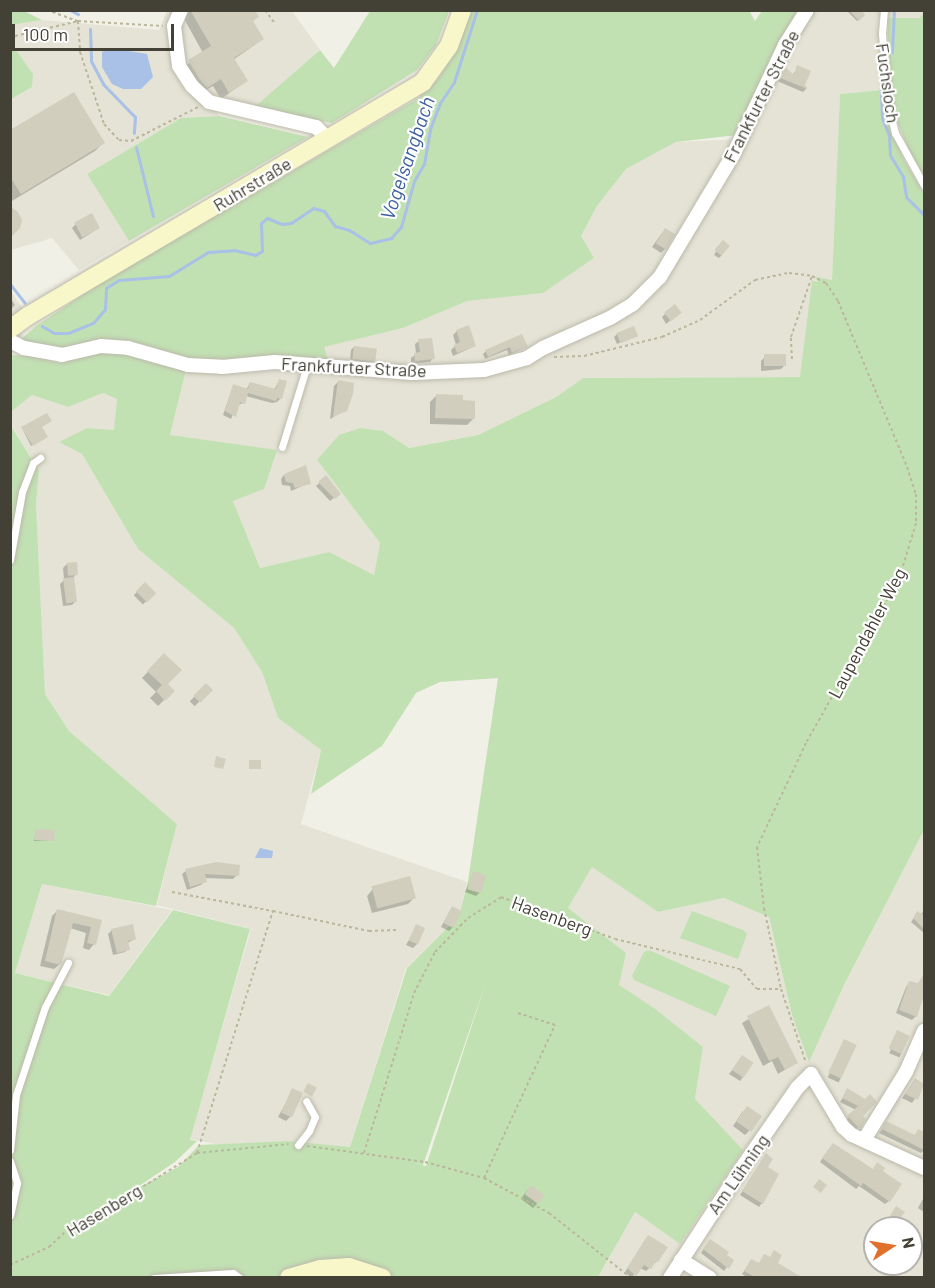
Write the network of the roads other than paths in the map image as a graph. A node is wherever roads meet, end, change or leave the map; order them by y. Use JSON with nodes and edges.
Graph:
{"nodes":[{"id":1,"x":181,"y":10,"type":"edge"},
{"id":2,"x":462,"y":10,"type":"edge"},
{"id":3,"x":807,"y":10,"type":"edge"},
{"id":4,"x":884,"y":10,"type":"edge"},
{"id":5,"x":328,"y":139,"type":"junction"},
{"id":6,"x":924,"y":185,"type":"edge"},
{"id":7,"x":10,"y":329,"type":"edge"},
{"id":8,"x":10,"y":341,"type":"edge"},
{"id":9,"x":307,"y":365,"type":"junction"},
{"id":10,"x":282,"y":447,"type":"dead end"},
{"id":11,"x":40,"y":458,"type":"dead end"},
{"id":12,"x":10,"y":560,"type":"edge"},
{"id":13,"x":68,"y":963,"type":"dead end"},
{"id":14,"x":924,"y":1031,"type":"edge"},
{"id":15,"x":306,"y":1101,"type":"dead end"},
{"id":16,"x":864,"y":1140,"type":"junction"},
{"id":17,"x":298,"y":1145,"type":"road end"},
{"id":18,"x":10,"y":1150,"type":"edge"},
{"id":19,"x":10,"y":1161,"type":"edge"},
{"id":20,"x":924,"y":1168,"type":"edge"},
{"id":21,"x":10,"y":1215,"type":"edge"},
{"id":22,"x":681,"y":1260,"type":"junction"},
{"id":23,"x":154,"y":1278,"type":"edge"},
{"id":24,"x":240,"y":1278,"type":"edge"},
{"id":25,"x":289,"y":1278,"type":"edge"},
{"id":26,"x":382,"y":1278,"type":"edge"},
{"id":27,"x":670,"y":1278,"type":"edge"},
{"id":28,"x":710,"y":1278,"type":"edge"}],
"edges":[{"from":1,"to":5,"type":"street"},
{"from":2,"to":5,"type":"main road","name":"Ruhrstraße"},
{"from":3,"to":9,"type":"street","name":"Frankfurter Straße"},
{"from":4,"to":6,"type":"lane","name":"Fuchsloch"},
{"from":5,"to":7,"type":"main road","name":"Ruhrstraße"},
{"from":8,"to":9,"type":"street","name":"Frankfurter Straße"},
{"from":9,"to":10,"type":"lane"},
{"from":11,"to":12,"type":"lane"},
{"from":13,"to":18,"type":"lane"},
{"from":14,"to":16,"type":"street"},
{"from":15,"to":17,"type":"lane"},
{"from":16,"to":20,"type":"street"},
{"from":16,"to":22,"type":"street","name":"Am Lühning"},
{"from":19,"to":21,"type":"lane"},
{"from":22,"to":27,"type":"street","name":"Am Lühning"},
{"from":22,"to":28,"type":"street"},
{"from":23,"to":24,"type":"lane"},
{"from":25,"to":26,"type":"main road"}]}
